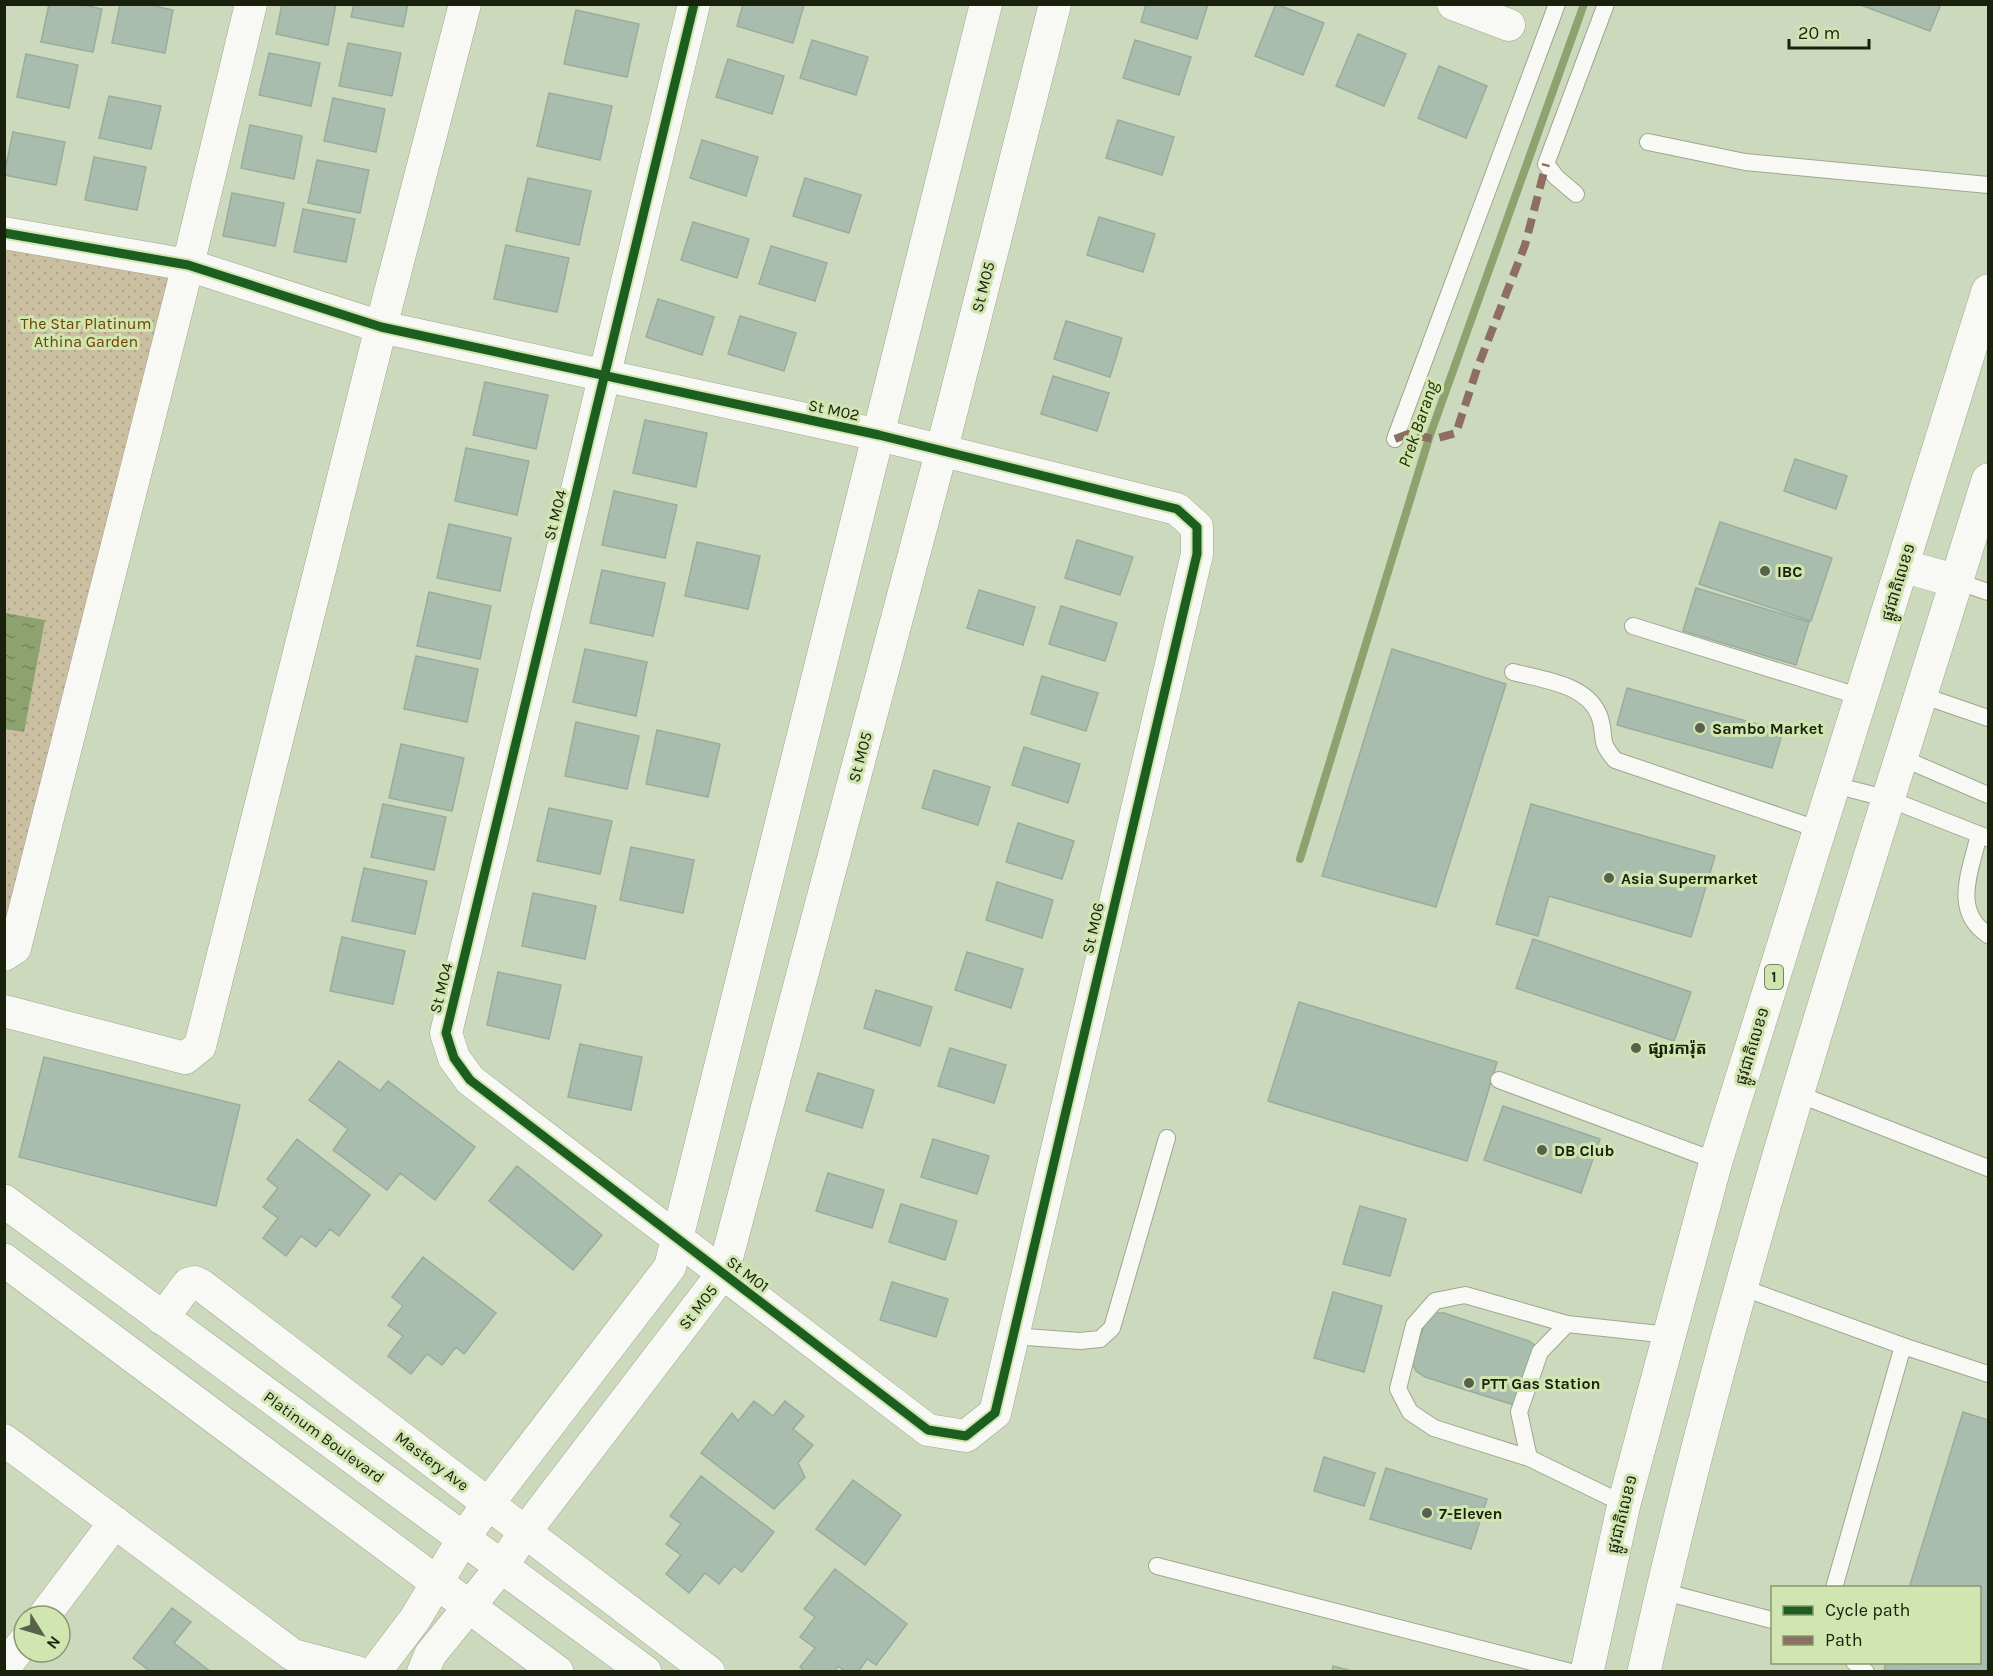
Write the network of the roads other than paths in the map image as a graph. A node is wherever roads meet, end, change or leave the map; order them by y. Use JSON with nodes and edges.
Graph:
{"nodes":[{"id":1,"x":251,"y":4,"type":"edge"},
{"id":2,"x":465,"y":4,"type":"edge"},
{"id":3,"x":693,"y":4,"type":"edge"},
{"id":4,"x":986,"y":4,"type":"edge"},
{"id":5,"x":1054,"y":4,"type":"edge"},
{"id":6,"x":1454,"y":4,"type":"edge"},
{"id":7,"x":1557,"y":4,"type":"edge"},
{"id":8,"x":1606,"y":4,"type":"edge"},
{"id":9,"x":1509,"y":25,"type":"dead end"},
{"id":10,"x":1648,"y":142,"type":"dead end"},
{"id":11,"x":1989,"y":185,"type":"edge"},
{"id":12,"x":1576,"y":194,"type":"dead end"},
{"id":13,"x":4,"y":233,"type":"edge"},
{"id":14,"x":188,"y":265,"type":"junction"},
{"id":15,"x":1989,"y":291,"type":"edge"},
{"id":16,"x":381,"y":327,"type":"junction"},
{"id":17,"x":604,"y":375,"type":"junction"},
{"id":18,"x":879,"y":435,"type":"junction"},
{"id":19,"x":1395,"y":439,"type":"dead end"},
{"id":20,"x":942,"y":449,"type":"junction"},
{"id":21,"x":1985,"y":501,"type":"edge"},
{"id":22,"x":1197,"y":527,"type":"joint"},
{"id":23,"x":1903,"y":566,"type":"junction"},
{"id":24,"x":1956,"y":581,"type":"junction"},
{"id":25,"x":1989,"y":592,"type":"edge"},
{"id":26,"x":1633,"y":626,"type":"dead end"},
{"id":27,"x":1513,"y":672,"type":"dead end"},
{"id":28,"x":1921,"y":695,"type":"junction"},
{"id":29,"x":1862,"y":697,"type":"junction"},
{"id":30,"x":1989,"y":718,"type":"edge"},
{"id":31,"x":1902,"y":758,"type":"junction"},
{"id":32,"x":1834,"y":784,"type":"junction"},
{"id":33,"x":1989,"y":795,"type":"edge"},
{"id":34,"x":1889,"y":800,"type":"junction"},
{"id":35,"x":1820,"y":830,"type":"junction"},
{"id":36,"x":1984,"y":836,"type":"edge"},
{"id":37,"x":1989,"y":935,"type":"edge"},
{"id":38,"x":4,"y":955,"type":"edge"},
{"id":39,"x":4,"y":1011,"type":"edge"},
{"id":40,"x":446,"y":1033,"type":"joint"},
{"id":41,"x":1499,"y":1080,"type":"dead end"},
{"id":42,"x":1798,"y":1094,"type":"junction"},
{"id":43,"x":1167,"y":1138,"type":"dead end"},
{"id":44,"x":1716,"y":1161,"type":"junction"},
{"id":45,"x":1989,"y":1168,"type":"edge"},
{"id":46,"x":4,"y":1201,"type":"edge"},
{"id":47,"x":678,"y":1239,"type":"junction"},
{"id":48,"x":4,"y":1260,"type":"edge"},
{"id":49,"x":723,"y":1274,"type":"junction"},
{"id":50,"x":1741,"y":1287,"type":"junction"},
{"id":51,"x":162,"y":1319,"type":"junction"},
{"id":52,"x":1567,"y":1324,"type":"junction"},
{"id":53,"x":1669,"y":1335,"type":"junction"},
{"id":54,"x":1013,"y":1336,"type":"junction"},
{"id":55,"x":1903,"y":1346,"type":"junction"},
{"id":56,"x":1989,"y":1374,"type":"edge"},
{"id":57,"x":577,"y":1388,"type":"junction"},
{"id":58,"x":614,"y":1416,"type":"junction"},
{"id":59,"x":4,"y":1440,"type":"edge"},
{"id":60,"x":1529,"y":1458,"type":"junction"},
{"id":61,"x":488,"y":1504,"type":"junction"},
{"id":62,"x":1624,"y":1504,"type":"junction"},
{"id":63,"x":115,"y":1522,"type":"junction"},
{"id":64,"x":525,"y":1532,"type":"junction"},
{"id":65,"x":463,"y":1539,"type":"junction"},
{"id":66,"x":502,"y":1566,"type":"junction"},
{"id":67,"x":1157,"y":1566,"type":"dead end"},
{"id":68,"x":438,"y":1583,"type":"junction"},
{"id":69,"x":1834,"y":1586,"type":"edge"},
{"id":70,"x":1661,"y":1591,"type":"junction"},
{"id":71,"x":53,"y":1604,"type":"edge"},
{"id":72,"x":469,"y":1606,"type":"junction"},
{"id":73,"x":1771,"y":1619,"type":"edge"},
{"id":74,"x":286,"y":1663,"type":"edge"},
{"id":75,"x":370,"y":1670,"type":"edge"},
{"id":76,"x":410,"y":1671,"type":"edge"},
{"id":77,"x":423,"y":1671,"type":"edge"},
{"id":78,"x":557,"y":1671,"type":"edge"},
{"id":79,"x":645,"y":1671,"type":"edge"},
{"id":80,"x":709,"y":1671,"type":"edge"},
{"id":81,"x":1571,"y":1671,"type":"edge"},
{"id":82,"x":1587,"y":1671,"type":"edge"},
{"id":83,"x":1644,"y":1671,"type":"edge"}],
"edges":[{"from":1,"to":14,"type":"street"},
{"from":2,"to":16,"type":"street"},
{"from":3,"to":17,"type":"street","name":"St M04"},
{"from":4,"to":18,"type":"street"},
{"from":5,"to":20,"type":"street","name":"St M05"},
{"from":6,"to":9,"type":"street"},
{"from":7,"to":19,"type":"lane"},
{"from":8,"to":12,"type":"lane"},
{"from":10,"to":11,"type":"lane"},
{"from":13,"to":14,"type":"street","name":"St M02"},
{"from":14,"to":16,"type":"street","name":"St M02"},
{"from":14,"to":38,"type":"street"},
{"from":15,"to":23,"type":"main road","name":"ផ្លូវជាតិលេខ១","number":"1"},
{"from":16,"to":17,"type":"street","name":"St M02"},
{"from":16,"to":39,"type":"street"},
{"from":17,"to":18,"type":"street","name":"St M02"},
{"from":17,"to":40,"type":"street","name":"St M04"},
{"from":18,"to":20,"type":"street","name":"St M02"},
{"from":18,"to":47,"type":"street"},
{"from":20,"to":22,"type":"street","name":"St M02"},
{"from":20,"to":49,"type":"street","name":"St M05"},
{"from":21,"to":24,"type":"main road"},
{"from":22,"to":54,"type":"street","name":"St M06"},
{"from":23,"to":24,"type":"main road"},
{"from":23,"to":29,"type":"main road","name":"ផ្លូវជាតិលេខ១","number":"1"},
{"from":24,"to":25,"type":"lane"},
{"from":24,"to":28,"type":"main road"},
{"from":26,"to":29,"type":"lane"},
{"from":27,"to":35,"type":"lane"},
{"from":28,"to":30,"type":"lane"},
{"from":28,"to":31,"type":"main road"},
{"from":29,"to":32,"type":"main road","name":"ផ្លូវជាតិលេខ១","number":"1"},
{"from":31,"to":33,"type":"lane"},
{"from":31,"to":34,"type":"main road"},
{"from":32,"to":34,"type":"lane"},
{"from":32,"to":35,"type":"main road","name":"ផ្លូវជាតិលេខ១","number":"1"},
{"from":34,"to":36,"type":"lane"},
{"from":34,"to":42,"type":"main road"},
{"from":35,"to":44,"type":"main road","name":"ផ្លូវជាតិលេខ១","number":"1"},
{"from":36,"to":37,"type":"lane"},
{"from":40,"to":47,"type":"street","name":"St M01"},
{"from":41,"to":44,"type":"lane"},
{"from":42,"to":45,"type":"lane"},
{"from":42,"to":50,"type":"main road"},
{"from":43,"to":54,"type":"lane"},
{"from":44,"to":53,"type":"main road","name":"ផ្លូវជាតិលេខ១","number":"1"},
{"from":46,"to":51,"type":"main road","name":"Platinum Boulevard"},
{"from":47,"to":49,"type":"street","name":"St M01"},
{"from":47,"to":57,"type":"street"},
{"from":48,"to":68,"type":"main road"},
{"from":49,"to":54,"type":"street","name":"St M01"},
{"from":49,"to":58,"type":"street","name":"St M05"},
{"from":50,"to":55,"type":"lane"},
{"from":50,"to":70,"type":"main road"},
{"from":51,"to":61,"type":"street","name":"Mastery Ave"},
{"from":51,"to":65,"type":"main road","name":"Platinum Boulevard"},
{"from":52,"to":53,"type":"lane"},
{"from":52,"to":60,"type":"lane"},
{"from":52,"to":60,"type":"lane"},
{"from":53,"to":62,"type":"main road","name":"ផ្លូវជាតិលេខ១","number":"1"},
{"from":55,"to":56,"type":"lane"},
{"from":55,"to":69,"type":"lane"},
{"from":57,"to":58,"type":"street"},
{"from":57,"to":61,"type":"street"},
{"from":58,"to":64,"type":"street","name":"St M05"},
{"from":59,"to":63,"type":"street"},
{"from":60,"to":62,"type":"lane"},
{"from":61,"to":64,"type":"street","name":"Mastery Ave"},
{"from":61,"to":65,"type":"street"},
{"from":62,"to":82,"type":"main road","name":"ផ្លូវជាតិលេខ១","number":"1"},
{"from":63,"to":71,"type":"street"},
{"from":63,"to":74,"type":"street"},
{"from":64,"to":66,"type":"street","name":"St M05"},
{"from":64,"to":80,"type":"street","name":"Mastery Ave"},
{"from":65,"to":66,"type":"main road","name":"Platinum Boulevard"},
{"from":65,"to":68,"type":"street"},
{"from":66,"to":72,"type":"street","name":"St M05"},
{"from":66,"to":79,"type":"main road","name":"Platinum Boulevard"},
{"from":67,"to":81,"type":"lane"},
{"from":68,"to":72,"type":"main road"},
{"from":68,"to":75,"type":"street"},
{"from":70,"to":73,"type":"lane"},
{"from":70,"to":83,"type":"main road"},
{"from":72,"to":77,"type":"street","name":"St M05"},
{"from":72,"to":78,"type":"main road"},
{"from":74,"to":75,"type":"street"},
{"from":75,"to":76,"type":"street"}]}
